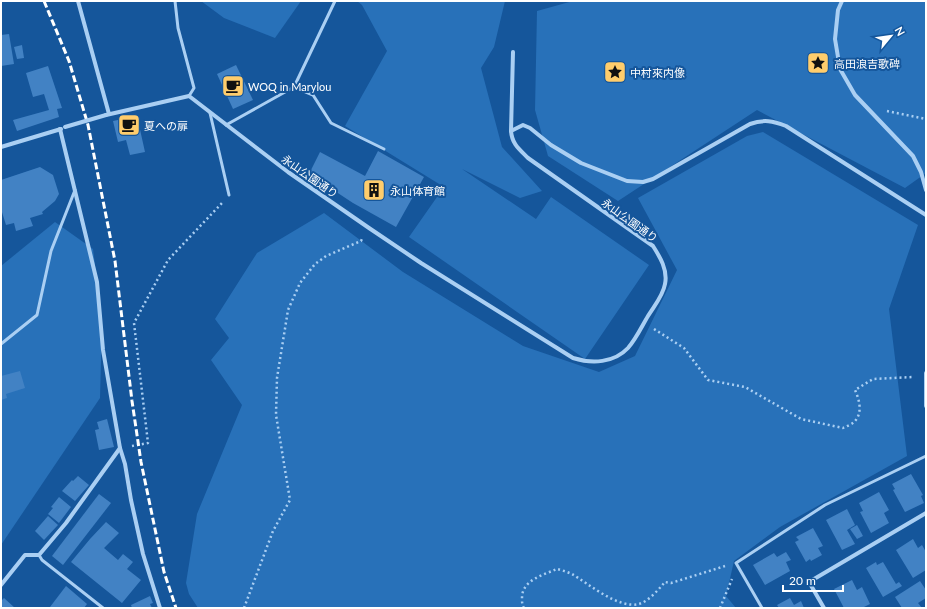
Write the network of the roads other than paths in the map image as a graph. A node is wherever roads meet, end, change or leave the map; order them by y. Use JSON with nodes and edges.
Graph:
{"nodes":[{"id":1,"x":78,"y":1,"type":"edge"},
{"id":2,"x":175,"y":1,"type":"edge"},
{"id":3,"x":335,"y":1,"type":"edge"},
{"id":4,"x":842,"y":1,"type":"edge"},
{"id":5,"x":513,"y":52,"type":"dead end"},
{"id":6,"x":294,"y":87,"type":"junction"},
{"id":7,"x":189,"y":96,"type":"junction"},
{"id":8,"x":210,"y":113,"type":"junction"},
{"id":9,"x":107,"y":114,"type":"junction"},
{"id":10,"x":226,"y":125,"type":"junction"},
{"id":11,"x":60,"y":129,"type":"junction"},
{"id":12,"x":511,"y":131,"type":"junction"},
{"id":13,"x":1,"y":147,"type":"edge"},
{"id":14,"x":384,"y":149,"type":"dead end"},
{"id":15,"x":75,"y":190,"type":"junction"},
{"id":16,"x":926,"y":190,"type":"edge"},
{"id":17,"x":229,"y":195,"type":"road end"},
{"id":18,"x":926,"y":215,"type":"edge"},
{"id":19,"x":1,"y":344,"type":"edge"},
{"id":20,"x":926,"y":373,"type":"edge"},
{"id":21,"x":926,"y":376,"type":"edge"},
{"id":22,"x":926,"y":406,"type":"edge"},
{"id":23,"x":120,"y":448,"type":"junction"},
{"id":24,"x":926,"y":456,"type":"edge"},
{"id":25,"x":926,"y":513,"type":"edge"},
{"id":26,"x":39,"y":555,"type":"junction"},
{"id":27,"x":1,"y":585,"type":"edge"},
{"id":28,"x":103,"y":608,"type":"edge"},
{"id":29,"x":160,"y":608,"type":"edge"},
{"id":30,"x":762,"y":608,"type":"edge"},
{"id":31,"x":824,"y":608,"type":"edge"}],
"edges":[{"from":1,"to":9,"type":"street"},
{"from":2,"to":7,"type":"lane"},
{"from":3,"to":6,"type":"lane"},
{"from":4,"to":16,"type":"street"},
{"from":5,"to":12,"type":"street"},
{"from":6,"to":10,"type":"lane"},
{"from":6,"to":14,"type":"lane"},
{"from":7,"to":8,"type":"street","name":"永山公園通り"},
{"from":7,"to":9,"type":"street"},
{"from":8,"to":10,"type":"street","name":"永山公園通り"},
{"from":8,"to":17,"type":"lane"},
{"from":9,"to":11,"type":"street","bridge":true},
{"from":10,"to":12,"type":"street","name":"永山公園通り"},
{"from":11,"to":13,"type":"street"},
{"from":11,"to":15,"type":"street"},
{"from":12,"to":18,"type":"street"},
{"from":15,"to":19,"type":"lane"},
{"from":15,"to":23,"type":"street"},
{"from":20,"to":21,"type":"street"},
{"from":21,"to":22,"type":"street"},
{"from":23,"to":26,"type":"street"},
{"from":23,"to":29,"type":"street"},
{"from":24,"to":30,"type":"lane"},
{"from":25,"to":31,"type":"street"},
{"from":26,"to":27,"type":"street"},
{"from":26,"to":28,"type":"lane"}]}
